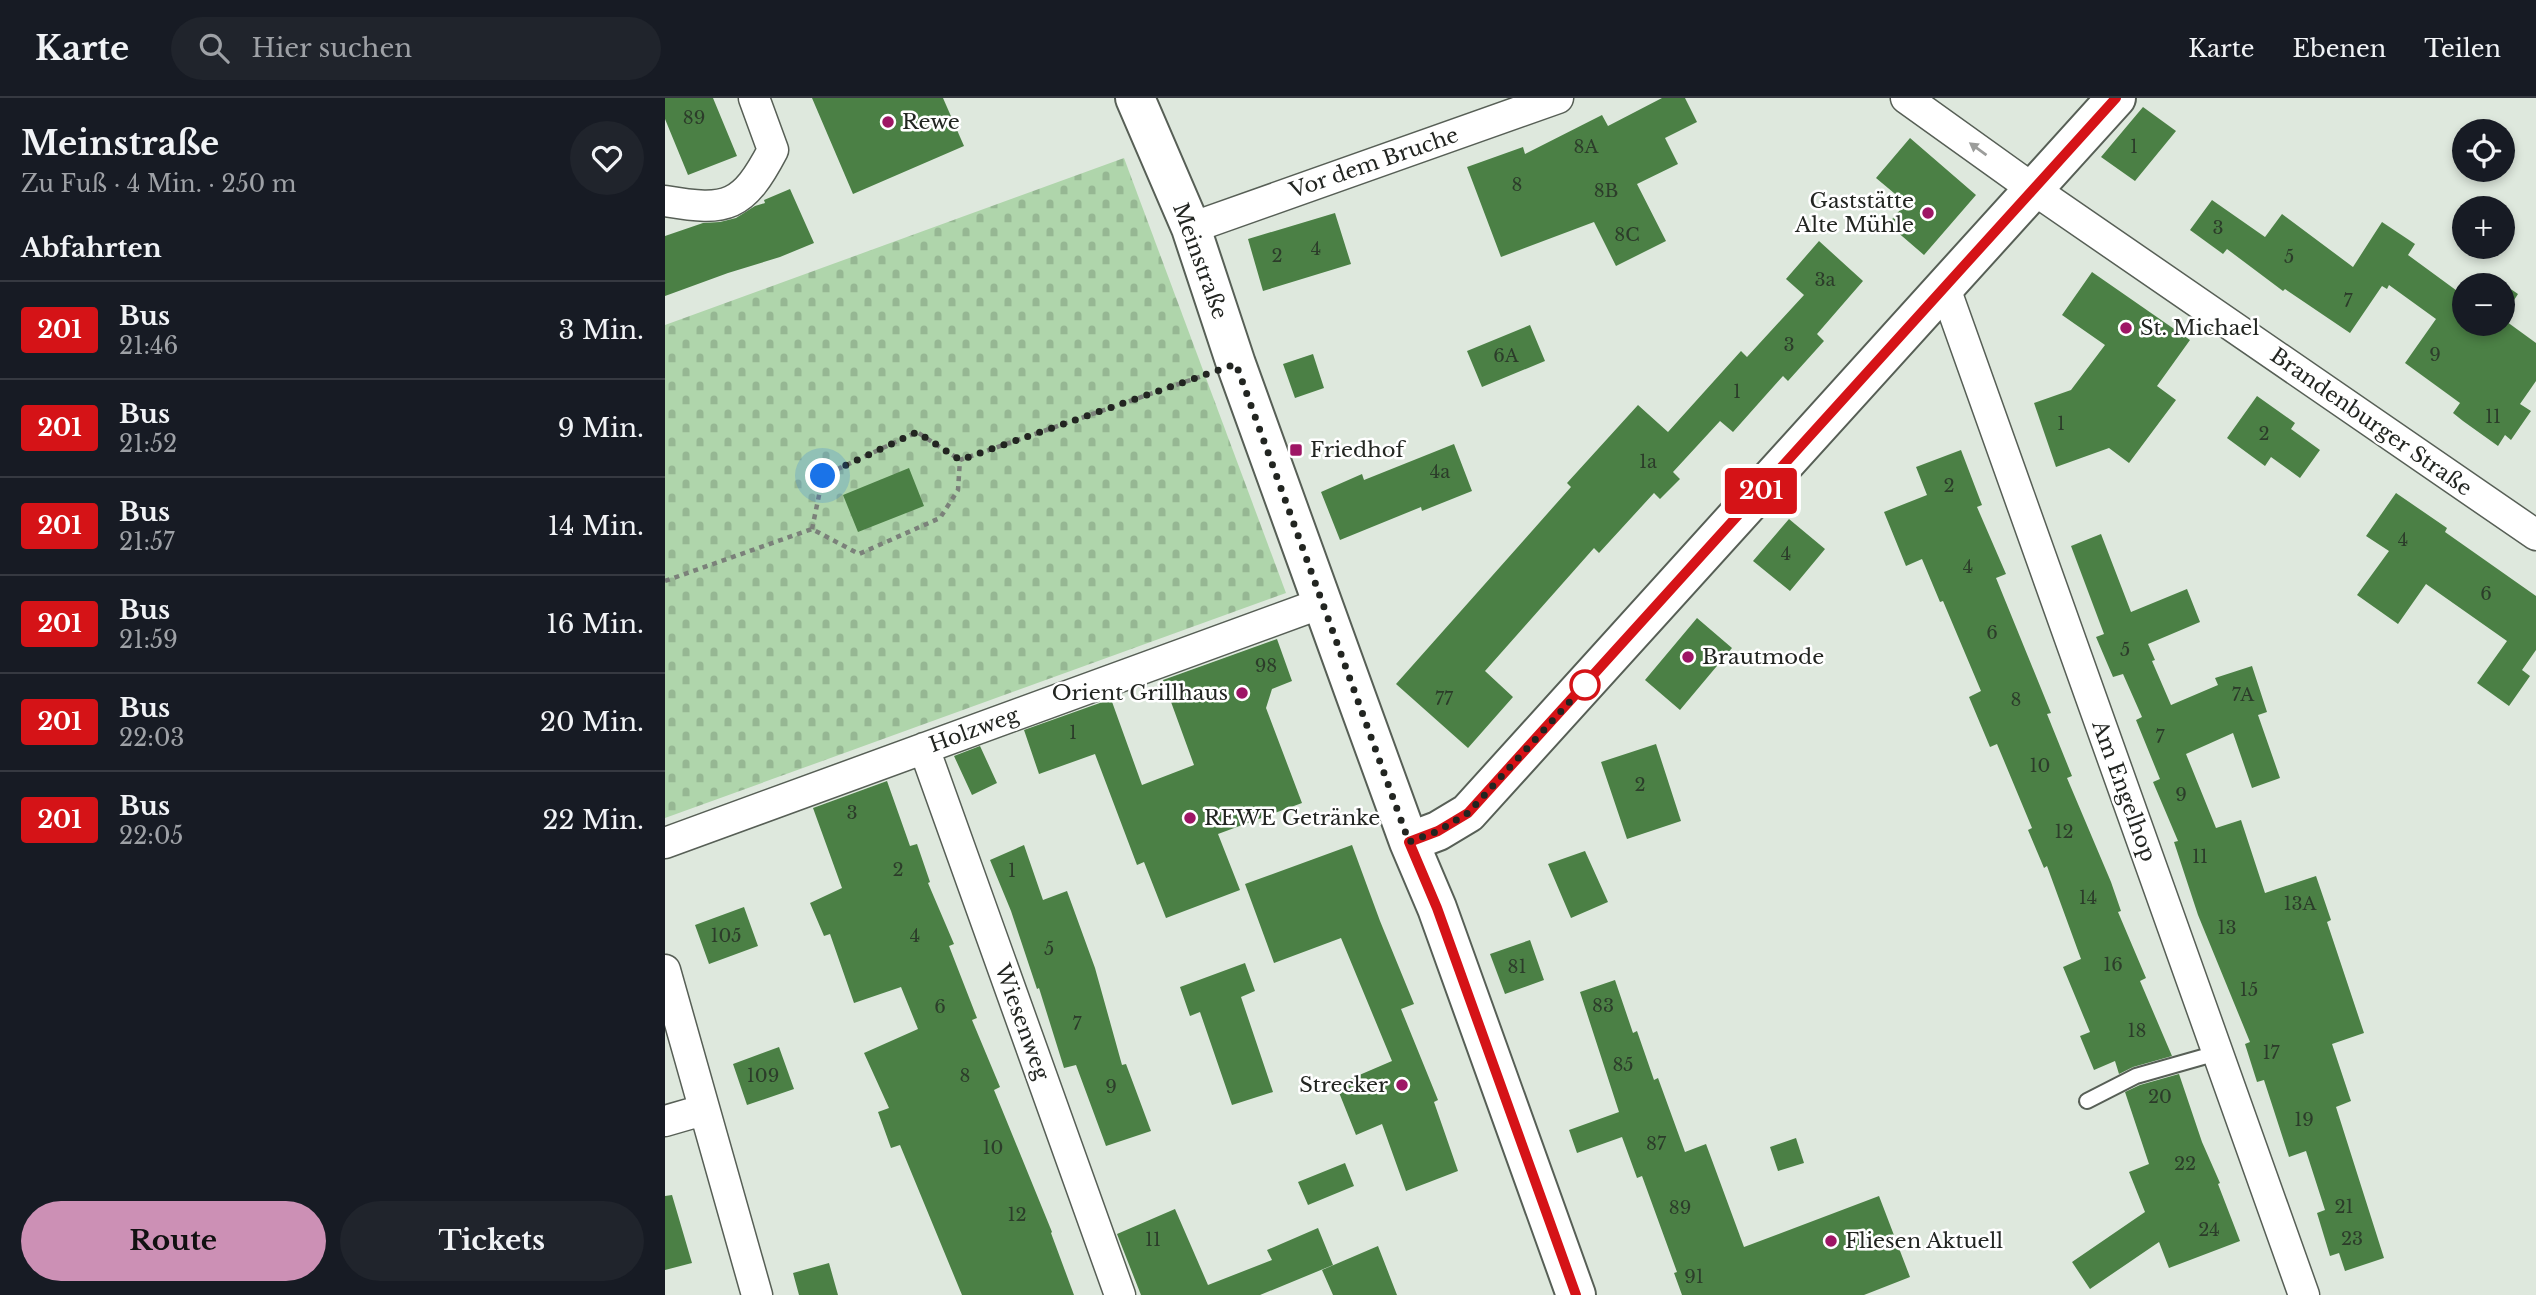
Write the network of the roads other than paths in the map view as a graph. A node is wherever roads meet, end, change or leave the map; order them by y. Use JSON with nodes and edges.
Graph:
{"nodes":[{"id":1,"x":754,"y":98,"type":"edge"},
{"id":2,"x":1135,"y":98,"type":"edge"},
{"id":3,"x":1558,"y":98,"type":"edge"},
{"id":4,"x":1906,"y":98,"type":"edge"},
{"id":5,"x":2116,"y":98,"type":"edge"},
{"id":6,"x":2033,"y":189,"type":"junction"},
{"id":7,"x":665,"y":201,"type":"edge"},
{"id":8,"x":1191,"y":228,"type":"junction"},
{"id":9,"x":1945,"y":288,"type":"junction"},
{"id":10,"x":2536,"y":535,"type":"edge"},
{"id":11,"x":1322,"y":603,"type":"junction"},
{"id":12,"x":924,"y":748,"type":"junction"},
{"id":13,"x":1409,"y":842,"type":"junction"},
{"id":14,"x":665,"y":843,"type":"edge"},
{"id":15,"x":665,"y":970,"type":"edge"},
{"id":16,"x":2217,"y":1053,"type":"junction"},
{"id":17,"x":2087,"y":1101,"type":"dead end"},
{"id":18,"x":703,"y":1110,"type":"junction"},
{"id":19,"x":665,"y":1121,"type":"edge"},
{"id":20,"x":757,"y":1295,"type":"edge"},
{"id":21,"x":1120,"y":1295,"type":"edge"},
{"id":22,"x":1576,"y":1295,"type":"edge"},
{"id":23,"x":2304,"y":1295,"type":"edge"}],
"edges":[{"from":1,"to":7,"type":"street"},
{"from":2,"to":8,"type":"street","name":"Meinstraße"},
{"from":3,"to":8,"type":"street","name":"Vor dem Bruche"},
{"from":6,"to":4,"type":"street","name":"Brandenburger Straße","one_way":true},
{"from":5,"to":6,"type":"street"},
{"from":6,"to":9,"type":"street"},
{"from":6,"to":10,"type":"street","name":"Brandenburger Straße"},
{"from":8,"to":11,"type":"street","name":"Meinstraße"},
{"from":9,"to":13,"type":"street"},
{"from":9,"to":16,"type":"street","name":"Am Engelhop"},
{"from":11,"to":12,"type":"street","name":"Holzweg"},
{"from":11,"to":13,"type":"street","name":"Meinstraße"},
{"from":12,"to":14,"type":"street","name":"Holzweg"},
{"from":12,"to":21,"type":"street","name":"Wiesenweg"},
{"from":13,"to":22,"type":"street","name":"Meinstraße"},
{"from":15,"to":18,"type":"street"},
{"from":16,"to":17,"type":"lane"},
{"from":16,"to":23,"type":"street","name":"Am Engelhop"},
{"from":18,"to":19,"type":"street"},
{"from":18,"to":20,"type":"street"}]}
